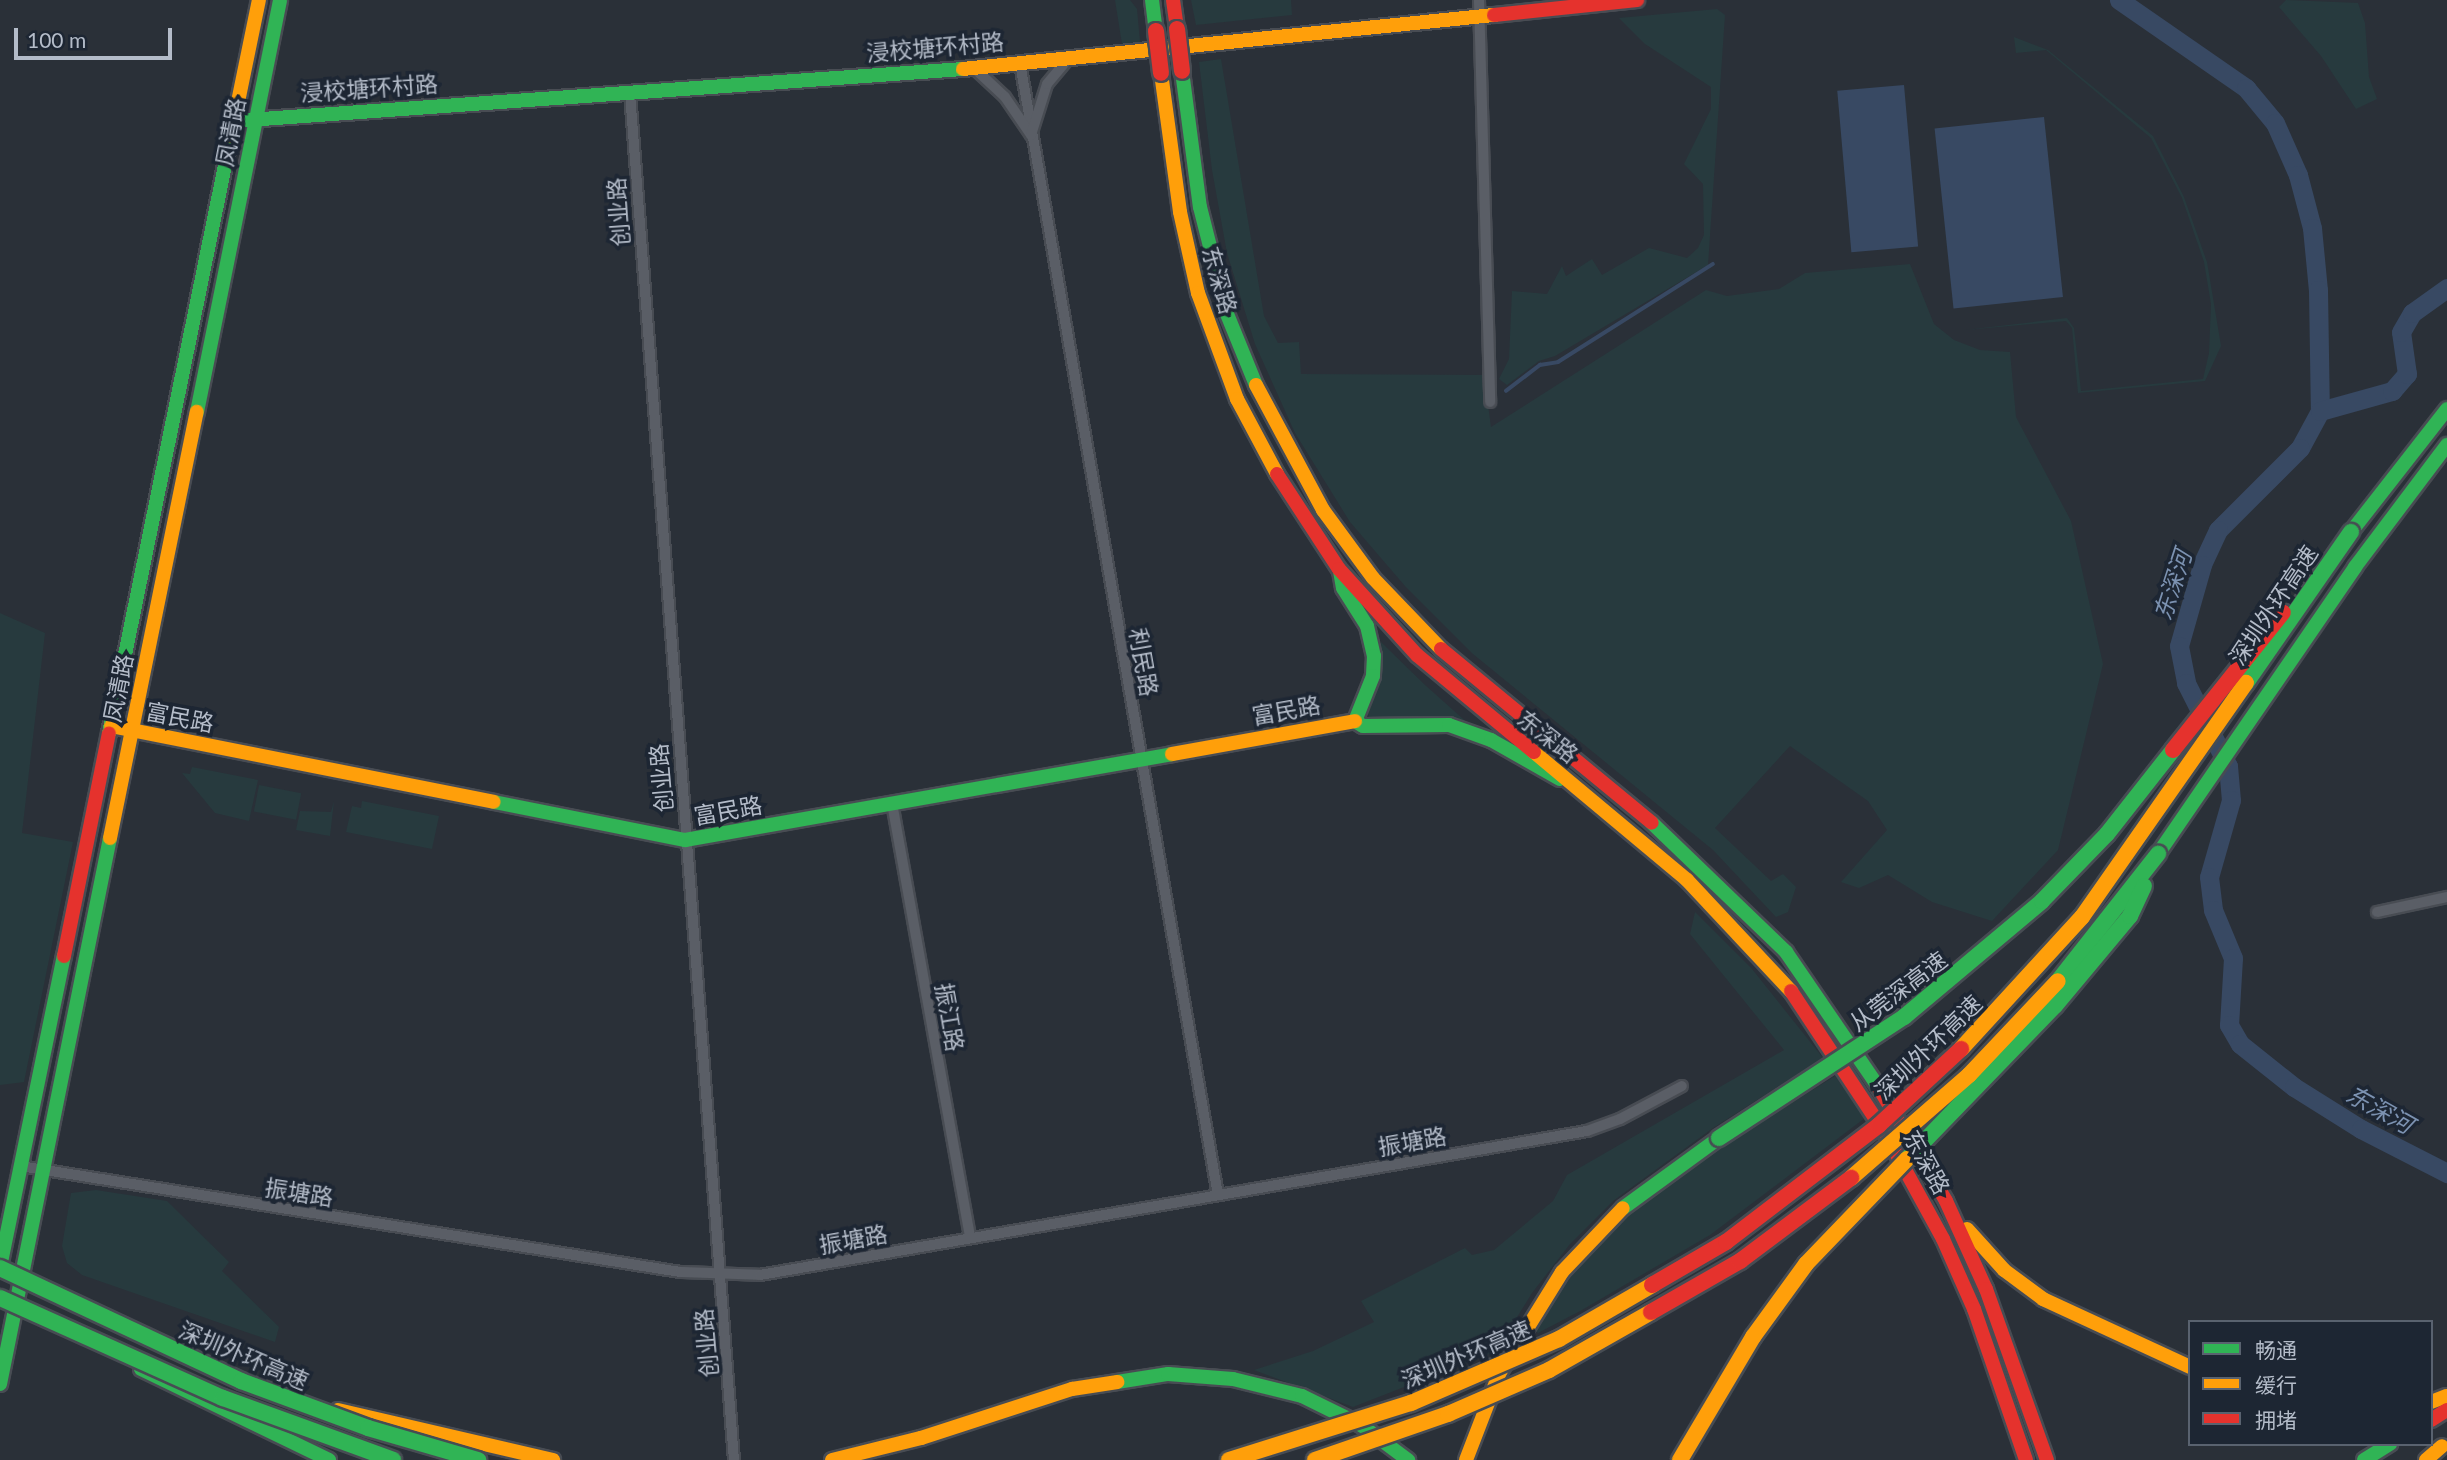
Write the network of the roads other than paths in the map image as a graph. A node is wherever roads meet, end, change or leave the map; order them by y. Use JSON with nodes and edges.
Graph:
{"nodes":[{"id":1,"x":259,"y":0,"type":"edge"},
{"id":2,"x":280,"y":0,"type":"edge"},
{"id":3,"x":1152,"y":0,"type":"edge"},
{"id":4,"x":1173,"y":0,"type":"edge"},
{"id":5,"x":1637,"y":0,"type":"edge"},
{"id":6,"x":1564,"y":4,"type":"edge"},
{"id":7,"x":1480,"y":8,"type":"edge"},
{"id":8,"x":1068,"y":59,"type":"junction"},
{"id":9,"x":1020,"y":63,"type":"junction"},
{"id":10,"x":974,"y":68,"type":"junction"},
{"id":11,"x":630,"y":93,"type":"junction"},
{"id":12,"x":256,"y":119,"type":"junction"},
{"id":13,"x":234,"y":121,"type":"junction"},
{"id":14,"x":1031,"y":135,"type":"junction"},
{"id":15,"x":1490,"y":402,"type":"dead end"},
{"id":16,"x":2447,"y":409,"type":"edge"},
{"id":17,"x":2447,"y":445,"type":"edge"},
{"id":18,"x":2351,"y":532,"type":"junction"},
{"id":19,"x":1339,"y":569,"type":"junction"},
{"id":20,"x":1355,"y":721,"type":"junction"},
{"id":21,"x":111,"y":726,"type":"junction"},
{"id":22,"x":132,"y":730,"type":"junction"},
{"id":23,"x":1142,"y":759,"type":"junction"},
{"id":24,"x":1570,"y":782,"type":"junction"},
{"id":25,"x":892,"y":803,"type":"junction"},
{"id":26,"x":685,"y":840,"type":"junction"},
{"id":27,"x":2158,"y":854,"type":"junction"},
{"id":28,"x":2447,"y":897,"type":"edge"},
{"id":29,"x":2377,"y":912,"type":"dead end"},
{"id":30,"x":1682,"y":1086,"type":"dead end"},
{"id":31,"x":20,"y":1167,"type":"junction"},
{"id":32,"x":43,"y":1170,"type":"junction"},
{"id":33,"x":1219,"y":1195,"type":"junction"},
{"id":34,"x":1946,"y":1201,"type":"junction"},
{"id":35,"x":970,"y":1238,"type":"junction"},
{"id":36,"x":0,"y":1268,"type":"edge"},
{"id":37,"x":720,"y":1276,"type":"junction"},
{"id":38,"x":0,"y":1298,"type":"edge"},
{"id":39,"x":92,"y":1341,"type":"junction"},
{"id":40,"x":2188,"y":1366,"type":"edge"},
{"id":41,"x":0,"y":1384,"type":"edge"},
{"id":42,"x":275,"y":1394,"type":"junction"},
{"id":43,"x":2445,"y":1445,"type":"edge"},
{"id":44,"x":2387,"y":1446,"type":"edge"},
{"id":45,"x":329,"y":1460,"type":"edge"},
{"id":46,"x":393,"y":1460,"type":"edge"},
{"id":47,"x":478,"y":1460,"type":"edge"},
{"id":48,"x":553,"y":1460,"type":"edge"},
{"id":49,"x":734,"y":1460,"type":"edge"},
{"id":50,"x":832,"y":1460,"type":"edge"},
{"id":51,"x":1229,"y":1460,"type":"edge"},
{"id":52,"x":1315,"y":1460,"type":"edge"},
{"id":53,"x":1408,"y":1460,"type":"edge"},
{"id":54,"x":1466,"y":1460,"type":"edge"},
{"id":55,"x":1681,"y":1460,"type":"edge"},
{"id":56,"x":2026,"y":1460,"type":"edge"},
{"id":57,"x":2046,"y":1460,"type":"edge"},
{"id":58,"x":2364,"y":1460,"type":"edge"},
{"id":59,"x":2419,"y":1460,"type":"edge"},
{"id":60,"x":2426,"y":1460,"type":"edge"}],
"edges":[{"from":1,"to":13,"type":"main road","name":"凤清路"},
{"from":2,"to":12,"type":"main road","name":"凤清路"},
{"from":3,"to":19,"type":"main road","name":"东深路","bridge":true},
{"from":4,"to":34,"type":"main road","name":"东深路","bridge":true},
{"from":5,"to":6,"type":"main road","name":"浸校塘环村路"},
{"from":6,"to":7,"type":"main road","name":"浸校塘环村路"},
{"from":7,"to":8,"type":"main road","name":"浸校塘环村路"},
{"from":7,"to":15,"type":"street"},
{"from":8,"to":9,"type":"main road","name":"浸校塘环村路"},
{"from":8,"to":14,"type":"street","name":"利民路"},
{"from":9,"to":10,"type":"main road","name":"浸校塘环村路"},
{"from":9,"to":14,"type":"street","name":"利民路"},
{"from":10,"to":11,"type":"main road","name":"浸校塘环村路"},
{"from":10,"to":14,"type":"street","name":"利民路"},
{"from":11,"to":12,"type":"main road","name":"浸校塘环村路"},
{"from":11,"to":26,"type":"street","name":"创业路"},
{"from":12,"to":13,"type":"main road","name":"浸校塘环村路"},
{"from":12,"to":22,"type":"main road","name":"凤清路"},
{"from":13,"to":21,"type":"main road","name":"凤清路"},
{"from":14,"to":23,"type":"street","name":"利民路"},
{"from":16,"to":18,"type":"main road","name":"深圳外环高速"},
{"from":17,"to":27,"type":"main road","name":"深圳外环高速"},
{"from":18,"to":51,"type":"main road","name":"深圳外环高速","bridge":true},
{"from":18,"to":54,"type":"main road","name":"从莞深高速","bridge":true},
{"from":19,"to":20,"type":"main road","name":"富民路"},
{"from":19,"to":24,"type":"main road","name":"东深路"},
{"from":20,"to":23,"type":"main road","name":"富民路"},
{"from":20,"to":24,"type":"main road","name":"富民路"},
{"from":21,"to":22,"type":"main road","name":"富民路"},
{"from":21,"to":31,"type":"main road","name":"凤清路"},
{"from":22,"to":26,"type":"main road","name":"富民路"},
{"from":22,"to":32,"type":"main road","name":"凤清路"},
{"from":23,"to":25,"type":"main road","name":"富民路"},
{"from":23,"to":33,"type":"street","name":"利民路"},
{"from":24,"to":56,"type":"main road","name":"东深路"},
{"from":25,"to":26,"type":"main road","name":"富民路"},
{"from":25,"to":35,"type":"street","name":"振江路"},
{"from":26,"to":37,"type":"street","name":"创业路"},
{"from":27,"to":52,"type":"main road","name":"深圳外环高速","bridge":true},
{"from":27,"to":55,"type":"main road","bridge":true},
{"from":28,"to":29,"type":"street"},
{"from":30,"to":33,"type":"street","name":"振塘路"},
{"from":31,"to":32,"type":"street","name":"振塘路"},
{"from":31,"to":36,"type":"main road","name":"凤清路"},
{"from":32,"to":37,"type":"street","name":"振塘路"},
{"from":32,"to":41,"type":"main road","name":"凤清路"},
{"from":33,"to":35,"type":"street","name":"振塘路"},
{"from":34,"to":40,"type":"main road"},
{"from":34,"to":57,"type":"main road","name":"东深路"},
{"from":35,"to":37,"type":"street","name":"振塘路"},
{"from":36,"to":42,"type":"main road","name":"深圳外环高速","bridge":true},
{"from":37,"to":49,"type":"street","name":"创业路"},
{"from":38,"to":39,"type":"main road","name":"深圳外环高速","bridge":true},
{"from":39,"to":45,"type":"main road","bridge":true},
{"from":39,"to":46,"type":"main road","name":"深圳外环高速","bridge":true},
{"from":42,"to":47,"type":"main road","name":"深圳外环高速","bridge":true},
{"from":42,"to":48,"type":"main road","bridge":true},
{"from":43,"to":59,"type":"main road"},
{"from":43,"to":60,"type":"main road"},
{"from":44,"to":58,"type":"main road"},
{"from":50,"to":53,"type":"main road"}]}
